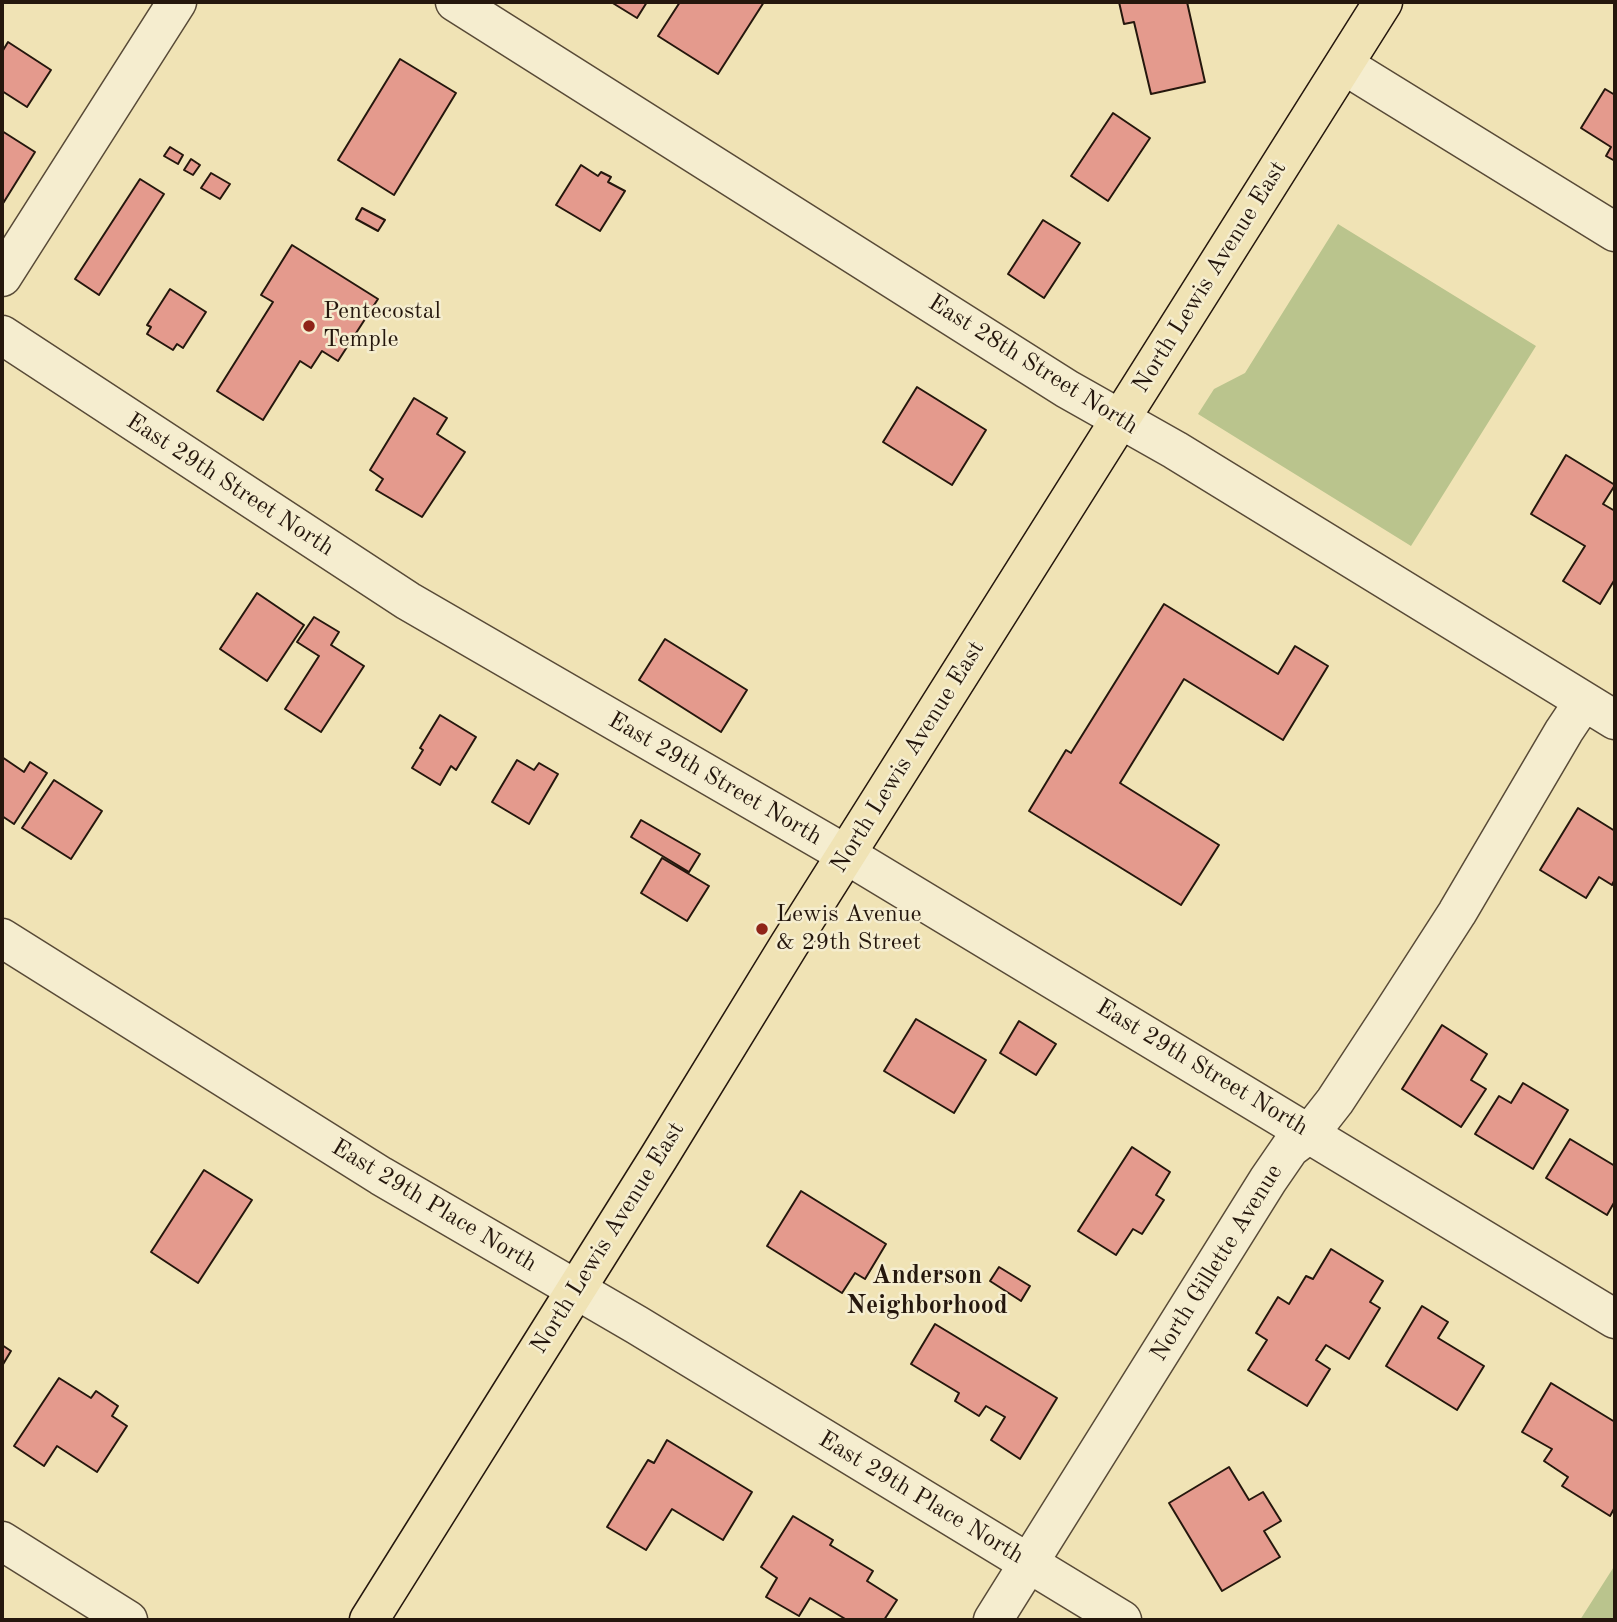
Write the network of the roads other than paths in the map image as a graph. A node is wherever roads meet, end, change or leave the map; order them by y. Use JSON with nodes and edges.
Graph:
{"nodes":[{"id":1,"x":177,"y":2,"type":"edge"},
{"id":2,"x":455,"y":2,"type":"edge"},
{"id":3,"x":1383,"y":2,"type":"edge"},
{"id":4,"x":1344,"y":65,"type":"junction"},
{"id":5,"x":1615,"y":232,"type":"edge"},
{"id":6,"x":2,"y":277,"type":"edge"},
{"id":7,"x":2,"y":335,"type":"edge"},
{"id":8,"x":1120,"y":419,"type":"junction"},
{"id":9,"x":1600,"y":710,"type":"edge"},
{"id":10,"x":847,"y":855,"type":"junction"},
{"id":11,"x":2,"y":938,"type":"edge"},
{"id":12,"x":1310,"y":1133,"type":"junction"},
{"id":13,"x":576,"y":1290,"type":"junction"},
{"id":14,"x":1615,"y":1319,"type":"edge"},
{"id":15,"x":2,"y":1541,"type":"edge"},
{"id":16,"x":1028,"y":1563,"type":"junction"},
{"id":17,"x":128,"y":1620,"type":"edge"},
{"id":18,"x":369,"y":1620,"type":"edge"},
{"id":19,"x":993,"y":1620,"type":"edge"},
{"id":20,"x":1122,"y":1620,"type":"edge"}],
"edges":[{"from":1,"to":6,"type":"street"},
{"from":2,"to":8,"type":"street","name":"East 28th Street North"},
{"from":3,"to":4,"type":"main road","name":"North Lewis Avenue East"},
{"from":4,"to":5,"type":"street"},
{"from":4,"to":8,"type":"main road","name":"North Lewis Avenue East"},
{"from":7,"to":10,"type":"street","name":"East 29th Street North"},
{"from":8,"to":9,"type":"street","name":"East 28th Street North"},
{"from":8,"to":10,"type":"main road","name":"North Lewis Avenue East"},
{"from":9,"to":12,"type":"street","name":"North Gillette Avenue"},
{"from":10,"to":12,"type":"street","name":"East 29th Street North"},
{"from":10,"to":13,"type":"main road","name":"North Lewis Avenue East"},
{"from":11,"to":13,"type":"street","name":"East 29th Place North"},
{"from":12,"to":14,"type":"street","name":"East 29th Street North"},
{"from":12,"to":16,"type":"street","name":"North Gillette Avenue"},
{"from":13,"to":16,"type":"street","name":"East 29th Place North"},
{"from":13,"to":18,"type":"main road","name":"North Lewis Avenue East"},
{"from":15,"to":17,"type":"street"},
{"from":16,"to":19,"type":"street","name":"North Gillette Avenue"},
{"from":16,"to":20,"type":"street","name":"East 29th Place North"}]}
